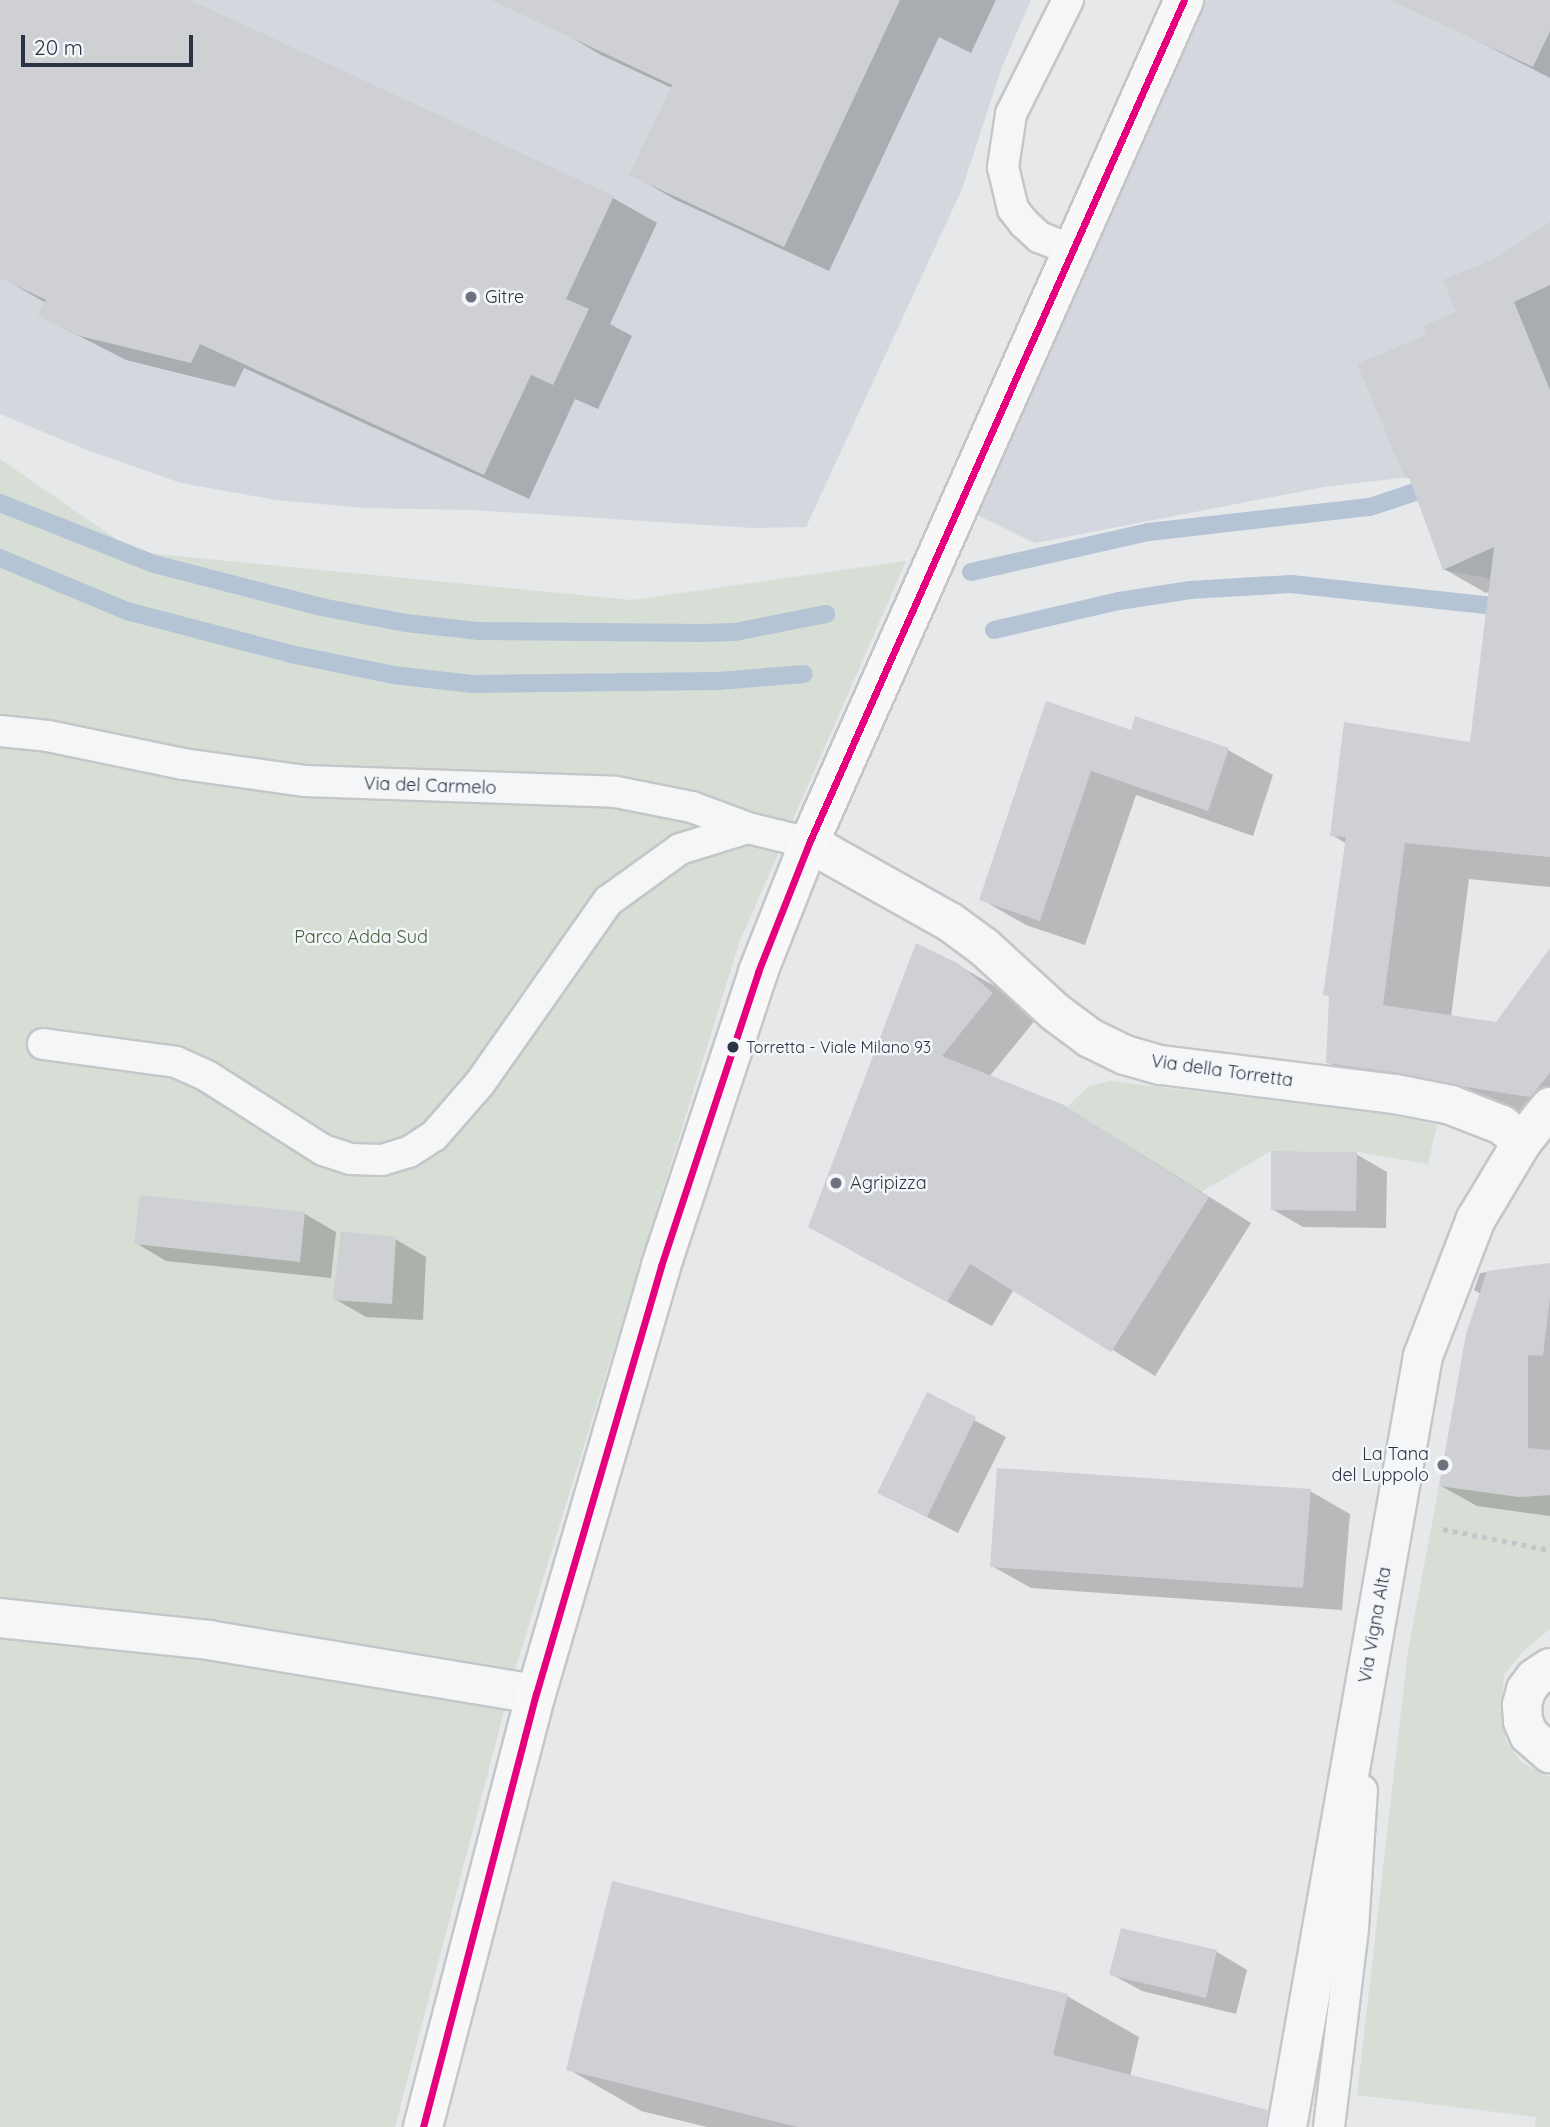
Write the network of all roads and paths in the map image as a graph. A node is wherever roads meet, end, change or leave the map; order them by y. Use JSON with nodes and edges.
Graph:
{"nodes":[{"id":1,"x":1068,"y":0,"type":"edge"},
{"id":2,"x":1184,"y":0,"type":"edge"},
{"id":3,"x":1071,"y":250,"type":"junction"},
{"id":4,"x":0,"y":731,"type":"edge"},
{"id":5,"x":748,"y":828,"type":"junction"},
{"id":6,"x":809,"y":843,"type":"junction"},
{"id":7,"x":43,"y":1044,"type":"dead end"},
{"id":8,"x":1550,"y":1107,"type":"edge"},
{"id":9,"x":1522,"y":1142,"type":"junction"},
{"id":10,"x":1394,"y":1520,"type":"junction"},
{"id":11,"x":1550,"y":1550,"type":"edge"},
{"id":12,"x":0,"y":1618,"type":"edge"},
{"id":13,"x":1370,"y":1657,"type":"junction"},
{"id":14,"x":1550,"y":1668,"type":"edge"},
{"id":15,"x":536,"y":1694,"type":"junction"},
{"id":16,"x":1550,"y":1753,"type":"edge"},
{"id":17,"x":423,"y":2127,"type":"edge"},
{"id":18,"x":1287,"y":2127,"type":"edge"},
{"id":19,"x":1328,"y":2127,"type":"edge"}],
"edges":[{"from":1,"to":3,"type":"lane"},
{"from":2,"to":3,"type":"street"},
{"from":3,"to":6,"type":"street"},
{"from":4,"to":5,"type":"lane","name":"Via del Carmelo"},
{"from":5,"to":6,"type":"lane","name":"Via del Carmelo"},
{"from":5,"to":7,"type":"lane"},
{"from":6,"to":9,"type":"street","name":"Via della Torretta"},
{"from":6,"to":15,"type":"street"},
{"from":8,"to":9,"type":"street","name":"Via Vigna Alta"},
{"from":9,"to":10,"type":"street","name":"Via Vigna Alta"},
{"from":10,"to":11,"type":"path"},
{"from":10,"to":13,"type":"street","name":"Via Vigna Alta"},
{"from":12,"to":15,"type":"street"},
{"from":13,"to":18,"type":"street","name":"Via Vigna Alta"},
{"from":13,"to":19,"type":"lane"},
{"from":14,"to":16,"type":"street"},
{"from":15,"to":17,"type":"street"}]}
